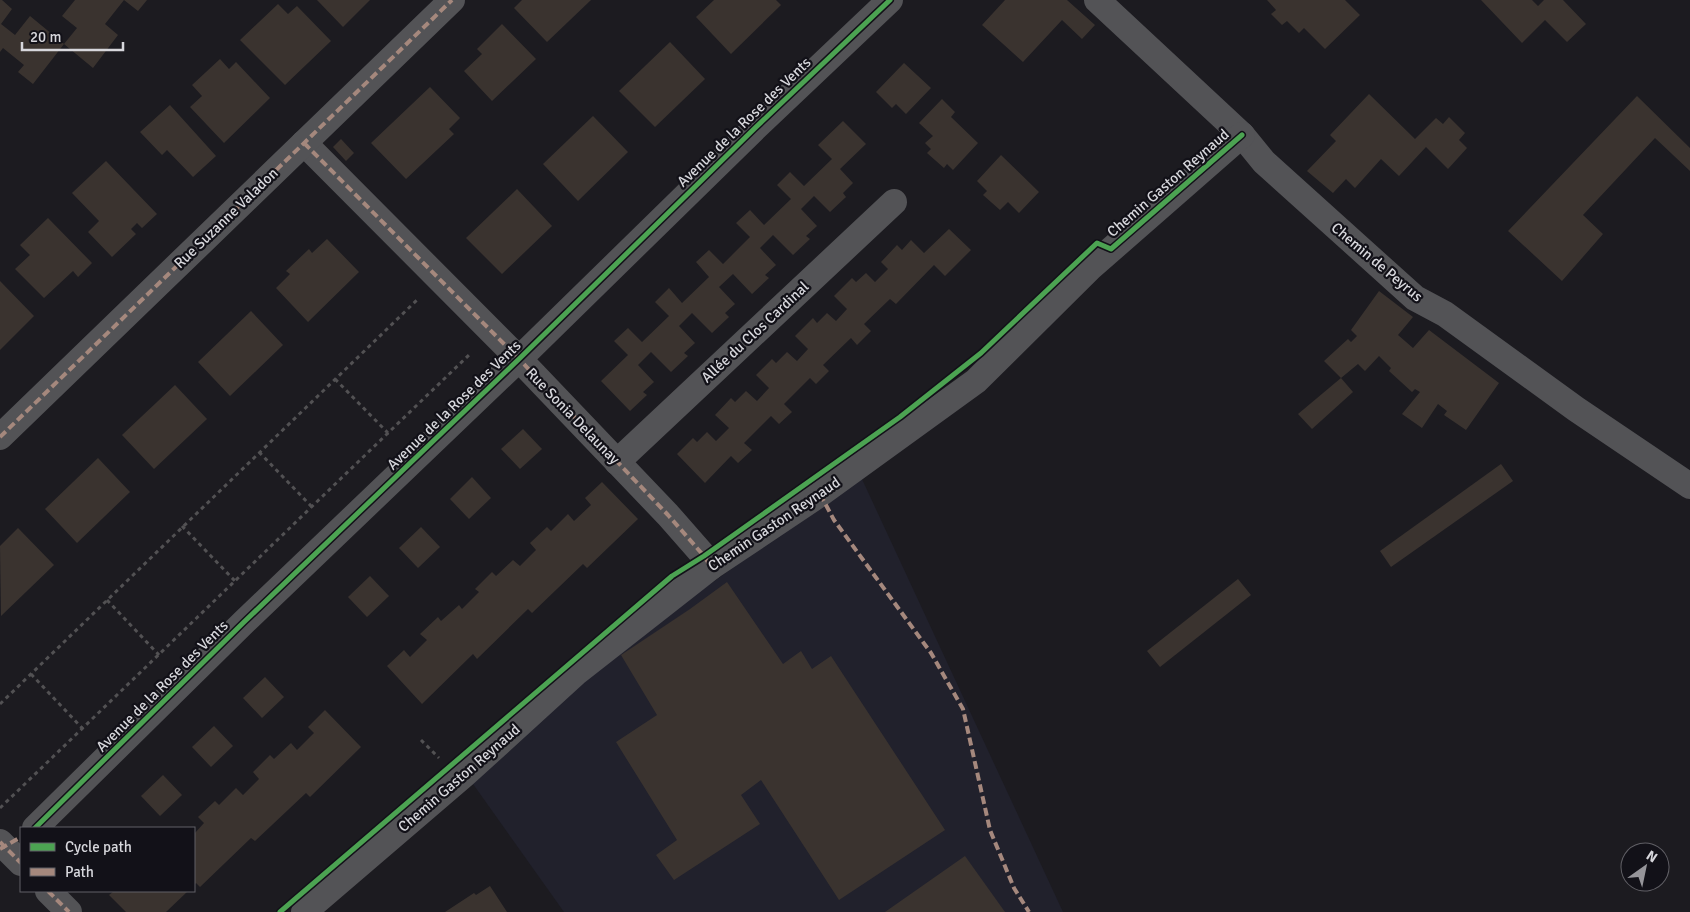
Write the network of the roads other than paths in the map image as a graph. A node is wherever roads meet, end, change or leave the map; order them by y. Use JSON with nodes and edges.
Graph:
{"nodes":[{"id":1,"x":452,"y":0,"type":"edge"},
{"id":2,"x":890,"y":0,"type":"edge"},
{"id":3,"x":1097,"y":0,"type":"edge"},
{"id":4,"x":1242,"y":135,"type":"junction"},
{"id":5,"x":304,"y":142,"type":"junction"},
{"id":6,"x":894,"y":202,"type":"dead end"},
{"id":7,"x":519,"y":359,"type":"junction"},
{"id":8,"x":0,"y":437,"type":"edge"},
{"id":9,"x":617,"y":462,"type":"junction"},
{"id":10,"x":1690,"y":486,"type":"edge"},
{"id":11,"x":711,"y":567,"type":"junction"},
{"id":12,"x":36,"y":827,"type":"edge"},
{"id":13,"x":49,"y":892,"type":"edge"},
{"id":14,"x":69,"y":912,"type":"edge"},
{"id":15,"x":304,"y":912,"type":"edge"}],
"edges":[{"from":1,"to":5,"type":"street","name":"Rue Suzanne Valadon"},
{"from":2,"to":7,"type":"street","name":"Avenue de la Rose des Vents"},
{"from":3,"to":4,"type":"street","name":"Chemin de Peyrus"},
{"from":4,"to":10,"type":"street","name":"Chemin de Peyrus"},
{"from":4,"to":11,"type":"street","name":"Chemin Gaston Reynaud"},
{"from":5,"to":7,"type":"street","name":"Rue Sonia Delaunay"},
{"from":5,"to":8,"type":"street","name":"Rue Suzanne Valadon"},
{"from":6,"to":9,"type":"street","name":"Allée du Clos Cardinal"},
{"from":7,"to":9,"type":"street","name":"Rue Sonia Delaunay"},
{"from":7,"to":12,"type":"street","name":"Avenue de la Rose des Vents"},
{"from":9,"to":11,"type":"street","name":"Rue Sonia Delaunay"},
{"from":11,"to":15,"type":"street","name":"Chemin Gaston Reynaud"},
{"from":13,"to":14,"type":"street"}]}
